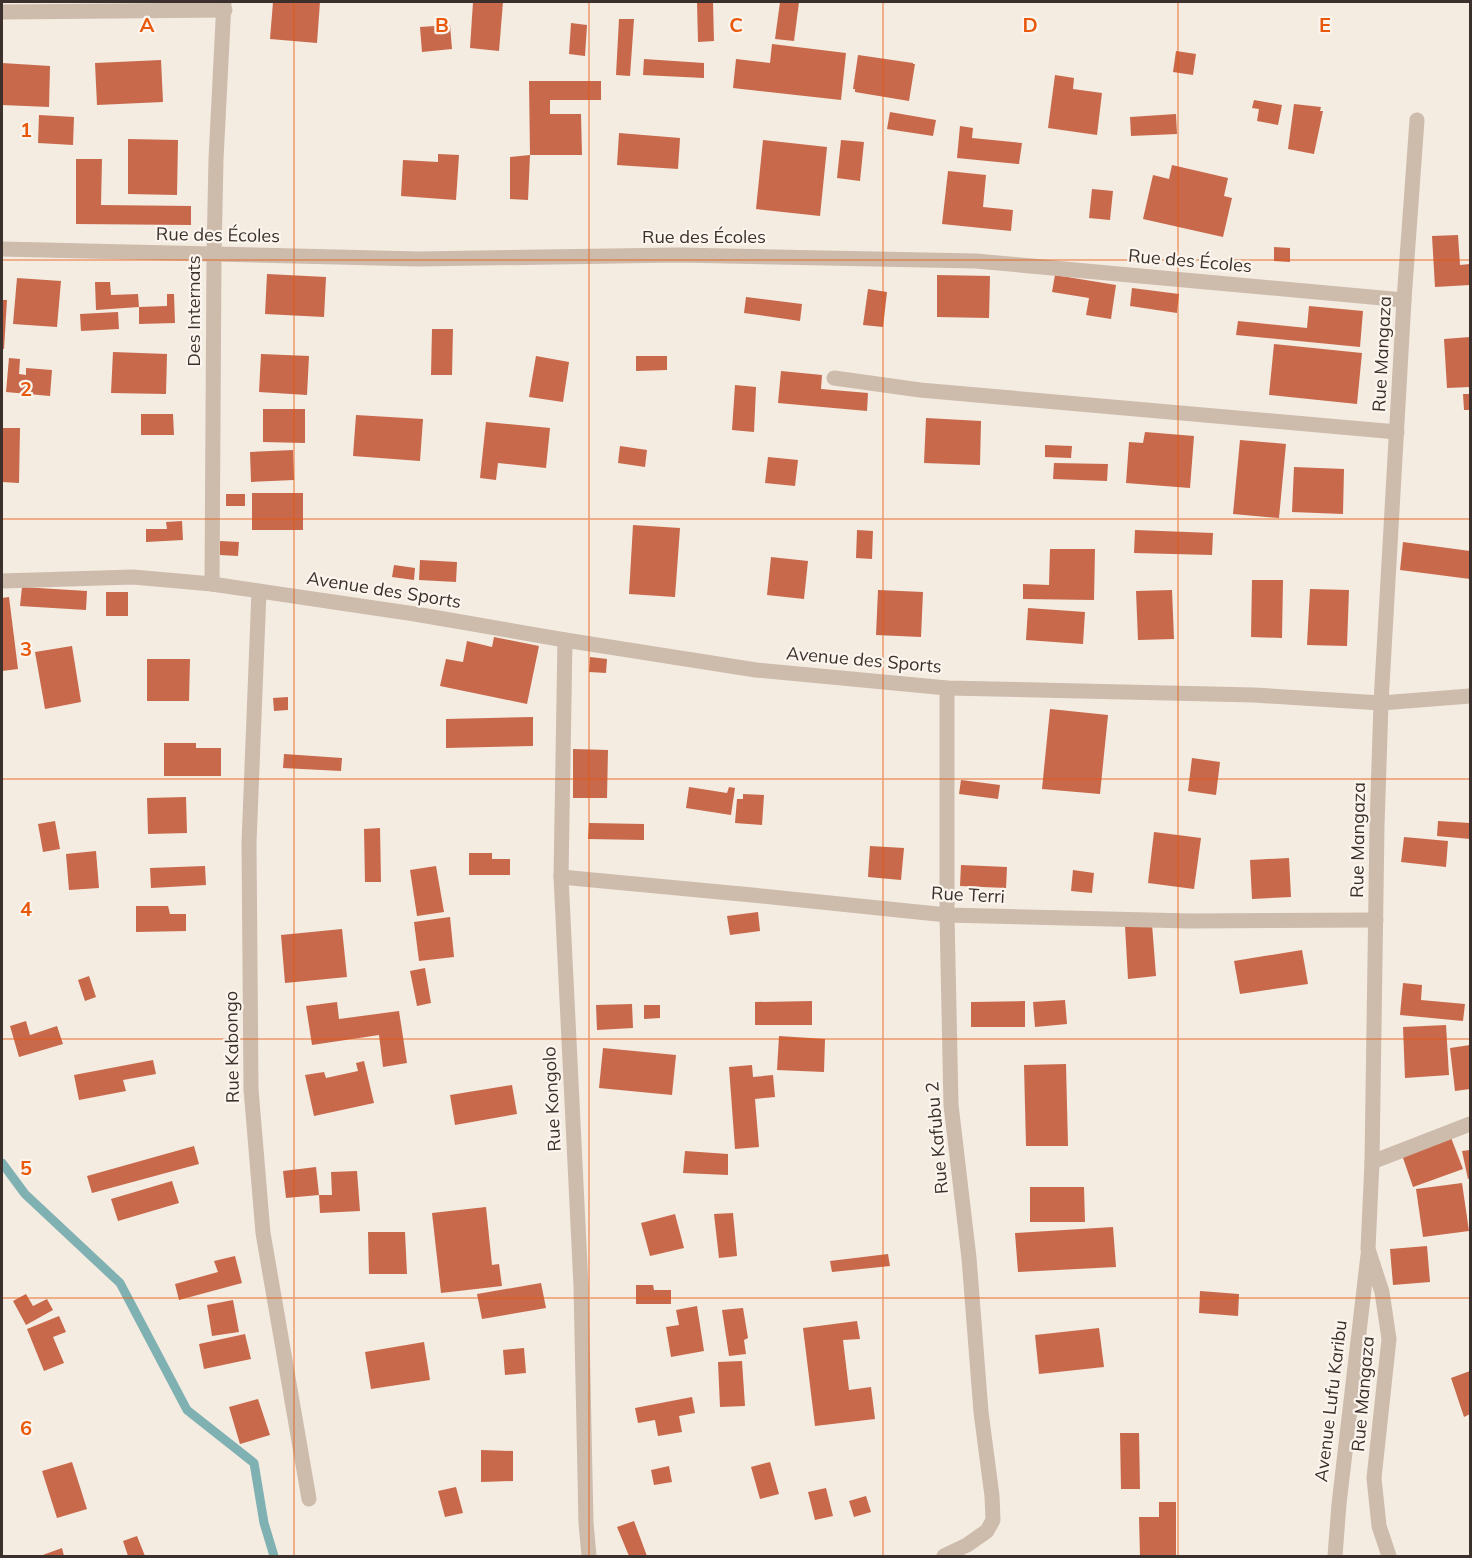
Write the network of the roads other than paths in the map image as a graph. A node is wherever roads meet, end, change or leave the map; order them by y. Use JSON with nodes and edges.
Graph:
{"nodes":[{"id":1,"x":225,"y":6,"type":"edge"},
{"id":2,"x":2,"y":12,"type":"edge"},
{"id":3,"x":1417,"y":120,"type":"dead end"},
{"id":4,"x":2,"y":249,"type":"edge"},
{"id":5,"x":214,"y":255,"type":"junction"},
{"id":6,"x":1404,"y":300,"type":"junction"},
{"id":7,"x":834,"y":378,"type":"dead end"},
{"id":8,"x":1397,"y":432,"type":"junction"},
{"id":9,"x":2,"y":581,"type":"edge"},
{"id":10,"x":212,"y":584,"type":"junction"},
{"id":11,"x":260,"y":591,"type":"junction"},
{"id":12,"x":566,"y":640,"type":"junction"},
{"id":13,"x":947,"y":688,"type":"junction"},
{"id":14,"x":1470,"y":696,"type":"edge"},
{"id":15,"x":1381,"y":703,"type":"junction"},
{"id":16,"x":561,"y":878,"type":"junction"},
{"id":17,"x":947,"y":915,"type":"junction"},
{"id":18,"x":1376,"y":920,"type":"junction"},
{"id":19,"x":1470,"y":1124,"type":"edge"},
{"id":20,"x":1372,"y":1162,"type":"junction"},
{"id":21,"x":1368,"y":1249,"type":"junction"},
{"id":22,"x":309,"y":1499,"type":"dead end"},
{"id":23,"x":589,"y":1557,"type":"edge"},
{"id":24,"x":944,"y":1557,"type":"edge"},
{"id":25,"x":1335,"y":1557,"type":"edge"},
{"id":26,"x":1389,"y":1557,"type":"edge"}],
"edges":[{"from":1,"to":2,"type":"street"},
{"from":1,"to":5,"type":"street","name":"Des Internats"},
{"from":3,"to":6,"type":"street","name":"Rue Mangaza"},
{"from":4,"to":5,"type":"street","name":"Rue des Écoles"},
{"from":5,"to":6,"type":"street","name":"Rue des Écoles"},
{"from":5,"to":10,"type":"street","name":"Des Internats"},
{"from":6,"to":8,"type":"street","name":"Rue Mangaza"},
{"from":7,"to":8,"type":"street"},
{"from":8,"to":15,"type":"street","name":"Rue Mangaza"},
{"from":9,"to":10,"type":"street"},
{"from":10,"to":11,"type":"street"},
{"from":11,"to":12,"type":"street","name":"Avenue des Sports"},
{"from":11,"to":22,"type":"street","name":"Rue Kabongo"},
{"from":12,"to":13,"type":"street","name":"Avenue des Sports"},
{"from":12,"to":16,"type":"street","name":"Rue Kongolo"},
{"from":13,"to":15,"type":"street","name":"Avenue des Sports"},
{"from":13,"to":17,"type":"street","name":"Rue Kafubu 2"},
{"from":14,"to":15,"type":"street","name":"Avenue des Sports"},
{"from":15,"to":18,"type":"street","name":"Rue Mangaza"},
{"from":16,"to":17,"type":"street","name":"Rue Terri"},
{"from":16,"to":23,"type":"street","name":"Rue Kongolo"},
{"from":17,"to":18,"type":"street","name":"Rue Terri"},
{"from":17,"to":24,"type":"street","name":"Rue Kafubu 2"},
{"from":18,"to":20,"type":"street","name":"Rue Mangaza"},
{"from":19,"to":20,"type":"street"},
{"from":20,"to":21,"type":"street","name":"Rue Mangaza"},
{"from":21,"to":25,"type":"street","name":"Avenue Lufu Karibu"},
{"from":21,"to":26,"type":"street","name":"Rue Mangaza"}]}
